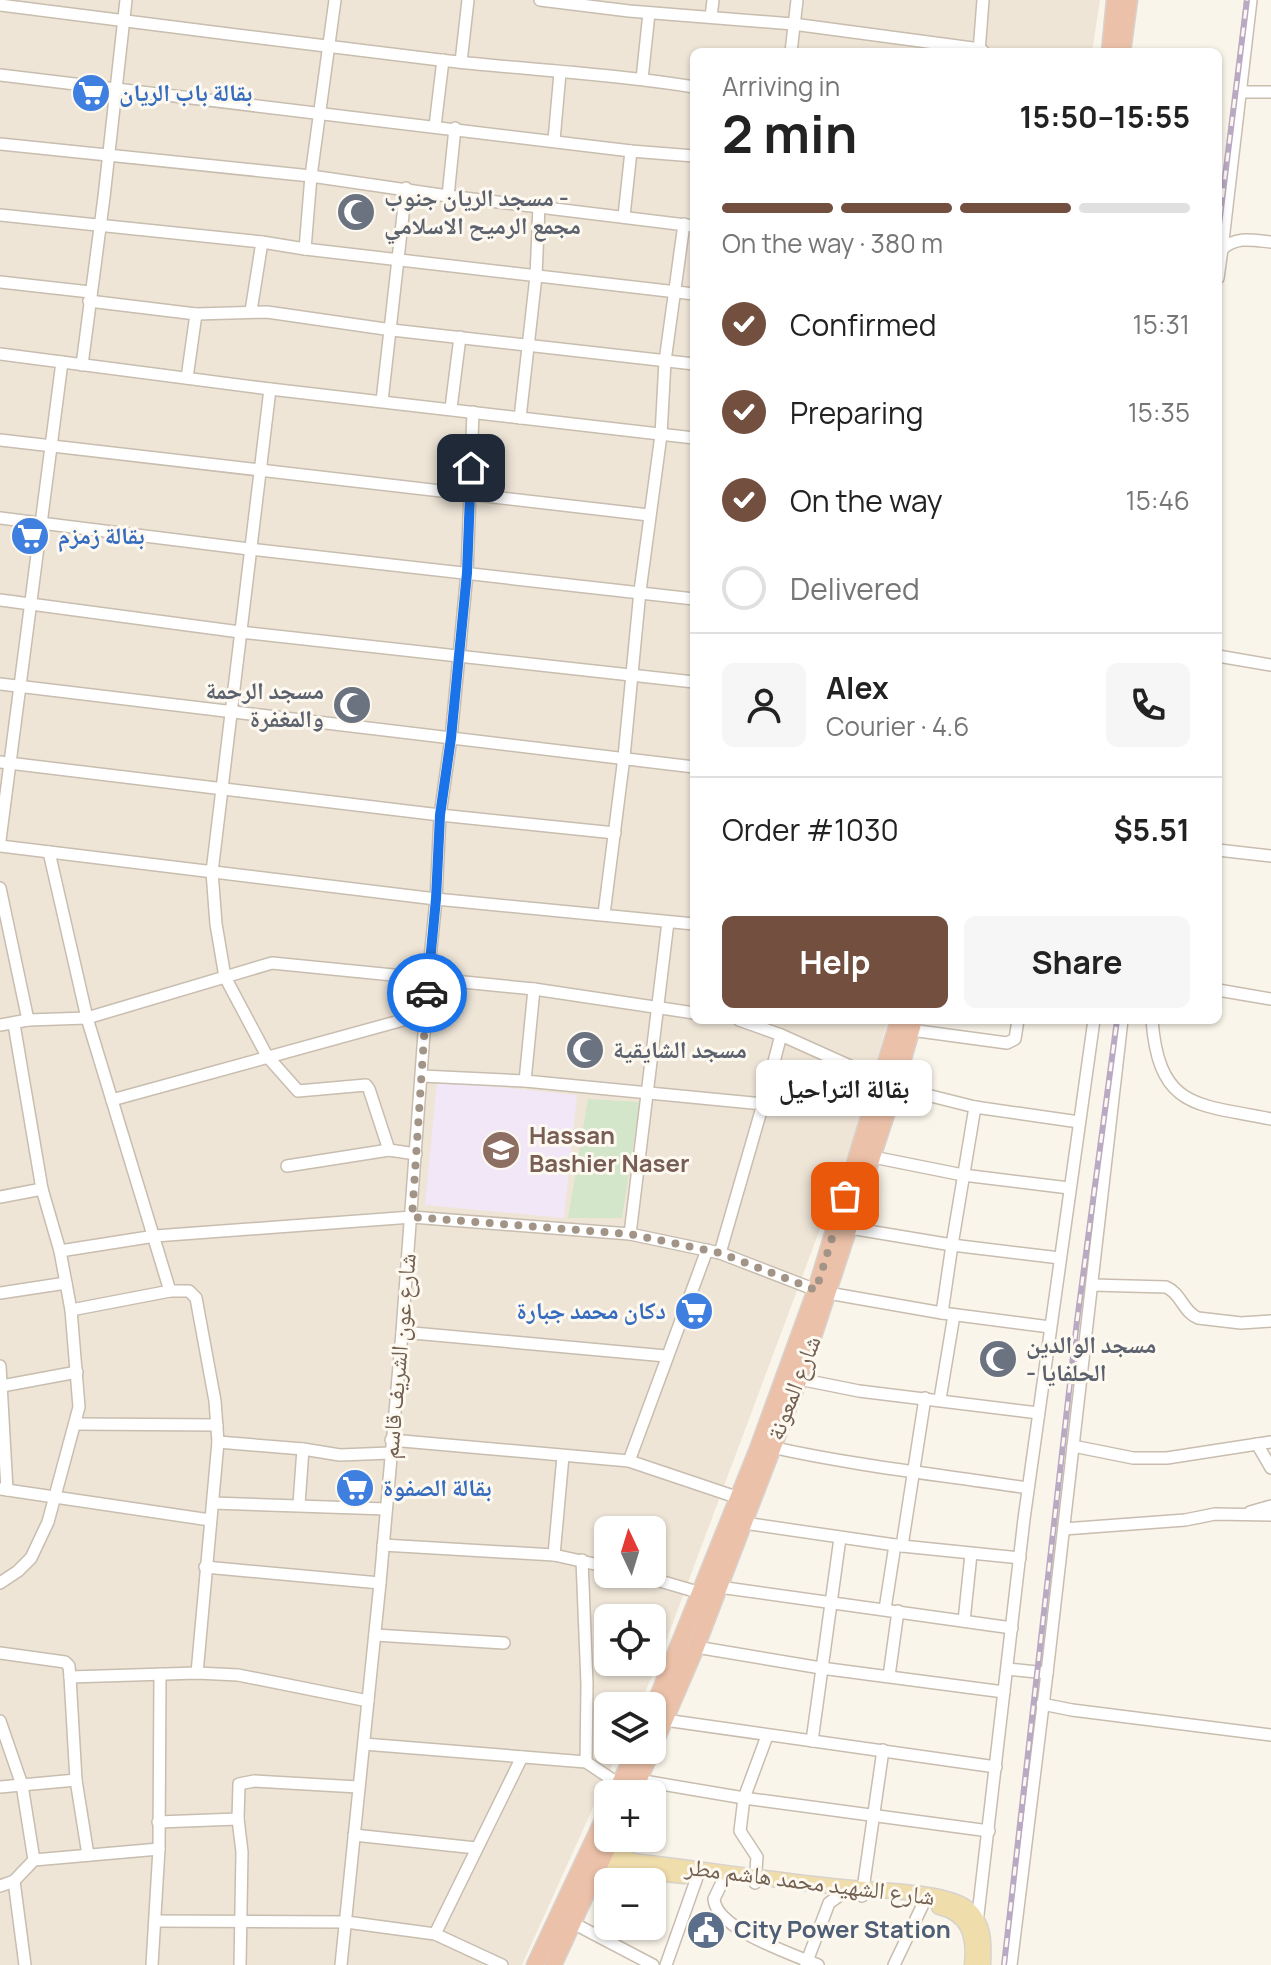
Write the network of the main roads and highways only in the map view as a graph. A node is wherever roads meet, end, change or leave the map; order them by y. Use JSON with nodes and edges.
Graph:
{"nodes":[{"id":1,"x":1106,"y":0,"type":"edge"},
{"id":2,"x":1115,"y":0,"type":"edge"},
{"id":3,"x":1129,"y":0,"type":"edge"},
{"id":4,"x":1112,"y":30,"type":"junction"},
{"id":5,"x":1110,"y":48,"type":"edge"},
{"id":6,"x":1123,"y":48,"type":"edge"},
{"id":7,"x":908,"y":1024,"type":"edge"},
{"id":8,"x":888,"y":1084,"type":"junction"},
{"id":9,"x":822,"y":1292,"type":"junction"},
{"id":10,"x":666,"y":1693,"type":"edge"},
{"id":11,"x":666,"y":1701,"type":"edge"},
{"id":12,"x":599,"y":1852,"type":"edge"},
{"id":13,"x":600,"y":1852,"type":"edge"},
{"id":14,"x":606,"y":1852,"type":"edge"},
{"id":15,"x":974,"y":1925,"type":"junction"},
{"id":16,"x":535,"y":1965,"type":"edge"},
{"id":17,"x":553,"y":1965,"type":"edge"},
{"id":18,"x":972,"y":1965,"type":"edge"},
{"id":19,"x":983,"y":1965,"type":"edge"}],
"edges":[{"from":1,"to":4,"type":"highway"},
{"from":2,"to":4,"type":"highway"},
{"from":3,"to":6,"type":"highway"},
{"from":4,"to":5,"type":"highway"},
{"from":7,"to":8,"type":"highway","name":"شارع المعونة"},
{"from":8,"to":9,"type":"highway","name":"شارع المعونة"},
{"from":8,"to":9,"type":"highway","name":"شارع المعونة"},
{"from":9,"to":10,"type":"highway","name":"شارع المعونة"},
{"from":9,"to":11,"type":"highway","name":"شارع المعونة"},
{"from":12,"to":16,"type":"highway"},
{"from":13,"to":17,"type":"highway"},
{"from":14,"to":15,"type":"main road","name":"شارع الشهيد محمد هاشم مطر"},
{"from":15,"to":18,"type":"main road"},
{"from":15,"to":19,"type":"main road"}]}
